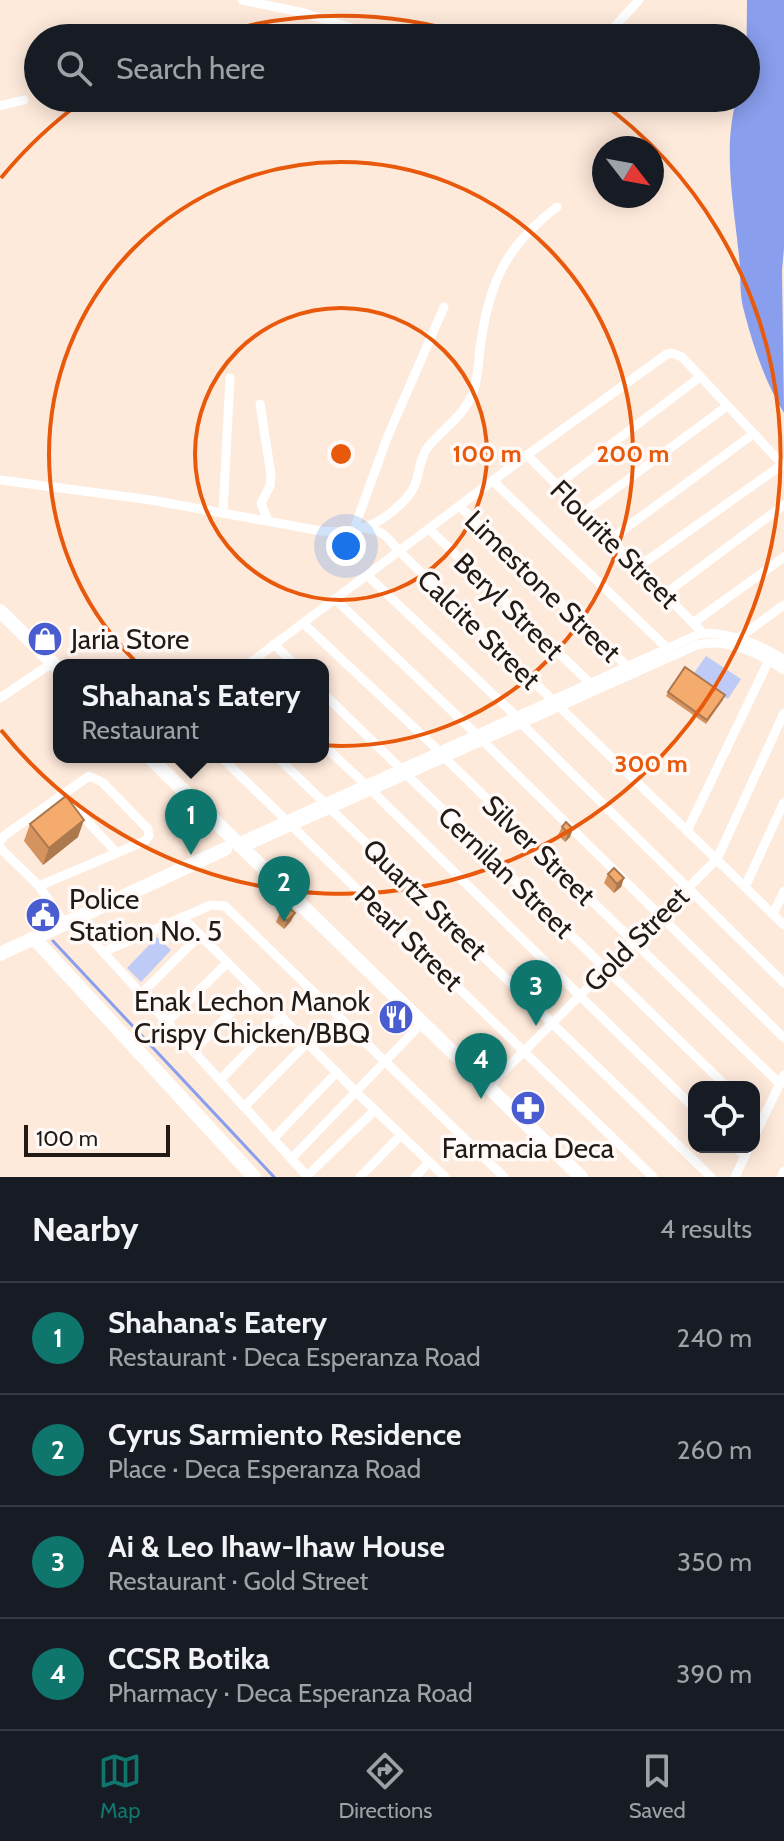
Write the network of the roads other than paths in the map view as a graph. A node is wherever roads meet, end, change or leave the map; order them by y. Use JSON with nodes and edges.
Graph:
{"nodes":[{"id":1,"x":242,"y":0,"type":"edge"},
{"id":2,"x":639,"y":0,"type":"edge"},
{"id":3,"x":339,"y":24,"type":"edge"},
{"id":4,"x":617,"y":24,"type":"edge"},
{"id":5,"x":24,"y":100,"type":"dead end"},
{"id":6,"x":0,"y":106,"type":"edge"},
{"id":7,"x":557,"y":207,"type":"dead end"},
{"id":8,"x":444,"y":307,"type":"dead end"},
{"id":9,"x":700,"y":377,"type":"junction"},
{"id":10,"x":230,"y":378,"type":"dead end"},
{"id":11,"x":260,"y":404,"type":"dead end"},
{"id":12,"x":727,"y":406,"type":"junction"},
{"id":13,"x":753,"y":434,"type":"junction"},
{"id":14,"x":527,"y":455,"type":"junction"},
{"id":15,"x":783,"y":465,"type":"edge"},
{"id":16,"x":0,"y":480,"type":"edge"},
{"id":17,"x":493,"y":481,"type":"junction"},
{"id":18,"x":557,"y":485,"type":"junction"},
{"id":19,"x":784,"y":505,"type":"edge"},
{"id":20,"x":459,"y":506,"type":"junction"},
{"id":21,"x":223,"y":512,"type":"junction"},
{"id":22,"x":584,"y":512,"type":"junction"},
{"id":23,"x":268,"y":521,"type":"junction"},
{"id":24,"x":366,"y":529,"type":"junction"},
{"id":25,"x":429,"y":529,"type":"junction"},
{"id":26,"x":353,"y":532,"type":"junction"},
{"id":27,"x":611,"y":539,"type":"junction"},
{"id":28,"x":399,"y":551,"type":"junction"},
{"id":29,"x":784,"y":557,"type":"edge"},
{"id":30,"x":638,"y":567,"type":"junction"},
{"id":31,"x":367,"y":575,"type":"junction"},
{"id":32,"x":665,"y":594,"type":"junction"},
{"id":33,"x":335,"y":599,"type":"junction"},
{"id":34,"x":784,"y":605,"type":"edge"},
{"id":35,"x":0,"y":611,"type":"edge"},
{"id":36,"x":303,"y":623,"type":"junction"},
{"id":37,"x":693,"y":623,"type":"junction"},
{"id":38,"x":703,"y":633,"type":"junction"},
{"id":39,"x":737,"y":639,"type":"junction"},
{"id":40,"x":274,"y":644,"type":"junction"},
{"id":41,"x":667,"y":648,"type":"junction"},
{"id":42,"x":778,"y":656,"type":"edge"},
{"id":43,"x":255,"y":659,"type":"edge"},
{"id":44,"x":289,"y":659,"type":"edge"},
{"id":45,"x":53,"y":663,"type":"edge"},
{"id":46,"x":627,"y":666,"type":"junction"},
{"id":47,"x":53,"y":668,"type":"edge"},
{"id":48,"x":784,"y":670,"type":"edge"},
{"id":49,"x":590,"y":683,"type":"junction"},
{"id":50,"x":0,"y":698,"type":"edge"},
{"id":51,"x":329,"y":699,"type":"edge"},
{"id":52,"x":556,"y":704,"type":"junction"},
{"id":53,"x":784,"y":713,"type":"edge"},
{"id":54,"x":519,"y":720,"type":"junction"},
{"id":55,"x":480,"y":738,"type":"junction"},
{"id":56,"x":329,"y":751,"type":"edge"},
{"id":57,"x":442,"y":755,"type":"junction"},
{"id":58,"x":155,"y":763,"type":"edge"},
{"id":59,"x":227,"y":763,"type":"edge"},
{"id":60,"x":284,"y":763,"type":"edge"},
{"id":61,"x":403,"y":772,"type":"junction"},
{"id":62,"x":368,"y":788,"type":"junction"},
{"id":63,"x":61,"y":794,"type":"junction"},
{"id":64,"x":784,"y":802,"type":"edge"},
{"id":65,"x":329,"y":805,"type":"junction"},
{"id":66,"x":290,"y":822,"type":"junction"},
{"id":67,"x":687,"y":831,"type":"junction"},
{"id":68,"x":0,"y":845,"type":"edge"},
{"id":69,"x":234,"y":847,"type":"junction"},
{"id":70,"x":117,"y":853,"type":"junction"},
{"id":71,"x":717,"y":859,"type":"junction"},
{"id":72,"x":39,"y":886,"type":"junction"},
{"id":73,"x":745,"y":887,"type":"junction"},
{"id":74,"x":687,"y":889,"type":"junction"},
{"id":75,"x":784,"y":891,"type":"edge"},
{"id":76,"x":773,"y":914,"type":"junction"},
{"id":77,"x":182,"y":917,"type":"junction"},
{"id":78,"x":659,"y":917,"type":"junction"},
{"id":79,"x":70,"y":922,"type":"junction"},
{"id":80,"x":784,"y":925,"type":"edge"},
{"id":81,"x":200,"y":935,"type":"junction"},
{"id":82,"x":34,"y":938,"type":"junction"},
{"id":83,"x":633,"y":942,"type":"junction"},
{"id":84,"x":103,"y":952,"type":"junction"},
{"id":85,"x":0,"y":954,"type":"edge"},
{"id":86,"x":227,"y":963,"type":"junction"},
{"id":87,"x":606,"y":970,"type":"junction"},
{"id":88,"x":784,"y":983,"type":"edge"},
{"id":89,"x":254,"y":989,"type":"junction"},
{"id":90,"x":141,"y":994,"type":"junction"},
{"id":91,"x":579,"y":997,"type":"junction"},
{"id":92,"x":281,"y":1017,"type":"junction"},
{"id":93,"x":167,"y":1022,"type":"junction"},
{"id":94,"x":422,"y":1023,"type":"junction"},
{"id":95,"x":552,"y":1023,"type":"junction"},
{"id":96,"x":784,"y":1038,"type":"edge"},
{"id":97,"x":307,"y":1043,"type":"junction"},
{"id":98,"x":524,"y":1050,"type":"junction"},
{"id":99,"x":193,"y":1051,"type":"junction"},
{"id":100,"x":385,"y":1062,"type":"junction"},
{"id":101,"x":337,"y":1072,"type":"junction"},
{"id":102,"x":220,"y":1080,"type":"junction"},
{"id":103,"x":782,"y":1080,"type":"edge"},
{"id":104,"x":721,"y":1081,"type":"edge"},
{"id":105,"x":488,"y":1087,"type":"junction"},
{"id":106,"x":356,"y":1092,"type":"junction"},
{"id":107,"x":688,"y":1102,"type":"edge"},
{"id":108,"x":244,"y":1107,"type":"junction"},
{"id":109,"x":375,"y":1110,"type":"junction"},
{"id":110,"x":762,"y":1121,"type":"joint"},
{"id":111,"x":760,"y":1125,"type":"edge"},
{"id":112,"x":401,"y":1135,"type":"junction"},
{"id":113,"x":273,"y":1139,"type":"junction"},
{"id":114,"x":747,"y":1153,"type":"edge"},
{"id":115,"x":291,"y":1159,"type":"junction"},
{"id":116,"x":429,"y":1162,"type":"junction"},
{"id":117,"x":784,"y":1171,"type":"edge"},
{"id":118,"x":254,"y":1177,"type":"edge"},
{"id":119,"x":308,"y":1177,"type":"edge"},
{"id":120,"x":360,"y":1177,"type":"edge"},
{"id":121,"x":415,"y":1177,"type":"edge"},
{"id":122,"x":445,"y":1177,"type":"edge"},
{"id":123,"x":504,"y":1177,"type":"edge"},
{"id":124,"x":581,"y":1177,"type":"edge"},
{"id":125,"x":653,"y":1177,"type":"edge"},
{"id":126,"x":711,"y":1177,"type":"edge"},
{"id":127,"x":735,"y":1177,"type":"edge"},
{"id":128,"x":781,"y":1177,"type":"edge"}],
"edges":[{"from":1,"to":3,"type":"street"},
{"from":2,"to":4,"type":"street"},
{"from":5,"to":6,"type":"street"},
{"from":7,"to":24,"type":"street"},
{"from":8,"to":26,"type":"street"},
{"from":9,"to":12,"type":"street"},
{"from":9,"to":14,"type":"street"},
{"from":9,"to":18,"type":"street"},
{"from":10,"to":21,"type":"street"},
{"from":11,"to":23,"type":"street"},
{"from":12,"to":13,"type":"street"},
{"from":12,"to":22,"type":"street"},
{"from":13,"to":15,"type":"street"},
{"from":13,"to":27,"type":"street"},
{"from":14,"to":17,"type":"street"},
{"from":14,"to":18,"type":"street","name":"Flourite Street"},
{"from":15,"to":30,"type":"street"},
{"from":16,"to":21,"type":"street"},
{"from":17,"to":20,"type":"street"},
{"from":17,"to":41,"type":"street"},
{"from":18,"to":22,"type":"street","name":"Flourite Street"},
{"from":19,"to":32,"type":"street"},
{"from":20,"to":25,"type":"street"},
{"from":20,"to":46,"type":"street","name":"Limestone Street"},
{"from":21,"to":23,"type":"street"},
{"from":22,"to":27,"type":"street","name":"Flourite Street"},
{"from":23,"to":26,"type":"street"},
{"from":24,"to":26,"type":"street"},
{"from":24,"to":28,"type":"street","name":"Calcite Street"},
{"from":25,"to":28,"type":"street"},
{"from":25,"to":49,"type":"street","name":"Beryl Street"},
{"from":27,"to":30,"type":"street","name":"Flourite Street"},
{"from":28,"to":31,"type":"street"},
{"from":28,"to":52,"type":"street","name":"Calcite Street"},
{"from":29,"to":37,"type":"street"},
{"from":30,"to":32,"type":"street","name":"Flourite Street"},
{"from":31,"to":33,"type":"street"},
{"from":31,"to":54,"type":"street"},
{"from":32,"to":37,"type":"street","name":"Flourite Street"},
{"from":33,"to":36,"type":"street"},
{"from":33,"to":55,"type":"street"},
{"from":34,"to":39,"type":"street"},
{"from":35,"to":45,"type":"street"},
{"from":36,"to":40,"type":"street"},
{"from":36,"to":57,"type":"street","name":"Silver Street"},
{"from":37,"to":38,"type":"street","name":"Flourite Street"},
{"from":38,"to":39,"type":"street"},
{"from":38,"to":41,"type":"street"},
{"from":39,"to":42,"type":"street"},
{"from":40,"to":43,"type":"street"},
{"from":40,"to":44,"type":"street"},
{"from":41,"to":46,"type":"street"},
{"from":42,"to":48,"type":"street"},
{"from":42,"to":52,"type":"street"},
{"from":42,"to":67,"type":"street"},
{"from":46,"to":49,"type":"street"},
{"from":47,"to":50,"type":"street"},
{"from":49,"to":52,"type":"street"},
{"from":51,"to":61,"type":"street","name":"Cernilan Street"},
{"from":52,"to":54,"type":"street"},
{"from":52,"to":67,"type":"street","name":"Calcite Street"},
{"from":53,"to":71,"type":"street"},
{"from":54,"to":55,"type":"street"},
{"from":54,"to":74,"type":"street"},
{"from":55,"to":57,"type":"street"},
{"from":55,"to":78,"type":"street"},
{"from":56,"to":62,"type":"street"},
{"from":57,"to":61,"type":"street"},
{"from":57,"to":83,"type":"street","name":"Silver Street"},
{"from":58,"to":69,"type":"street"},
{"from":59,"to":66,"type":"street","name":"Pearl Street"},
{"from":60,"to":65,"type":"street","name":"Quartz Street"},
{"from":61,"to":62,"type":"street"},
{"from":61,"to":87,"type":"street","name":"Cernilan Street"},
{"from":62,"to":65,"type":"street"},
{"from":62,"to":91,"type":"street"},
{"from":63,"to":68,"type":"street"},
{"from":63,"to":70,"type":"street"},
{"from":63,"to":70,"type":"street"},
{"from":64,"to":73,"type":"street"},
{"from":65,"to":66,"type":"street"},
{"from":65,"to":95,"type":"street","name":"Quartz Street"},
{"from":66,"to":69,"type":"street"},
{"from":66,"to":98,"type":"street","name":"Pearl Street"},
{"from":67,"to":71,"type":"street","name":"Calcite Street"},
{"from":68,"to":72,"type":"street"},
{"from":69,"to":79,"type":"street"},
{"from":69,"to":94,"type":"street"},
{"from":70,"to":72,"type":"street"},
{"from":71,"to":73,"type":"street","name":"Calcite Street"},
{"from":71,"to":74,"type":"street","name":"Gold Street"},
{"from":72,"to":79,"type":"street"},
{"from":73,"to":76,"type":"street","name":"Calcite Street"},
{"from":74,"to":78,"type":"street","name":"Gold Street"},
{"from":74,"to":88,"type":"street"},
{"from":75,"to":76,"type":"street"},
{"from":76,"to":80,"type":"street","name":"Calcite Street"},
{"from":77,"to":81,"type":"street"},
{"from":77,"to":84,"type":"street"},
{"from":77,"to":100,"type":"street"},
{"from":78,"to":83,"type":"street","name":"Gold Street"},
{"from":78,"to":96,"type":"street"},
{"from":79,"to":82,"type":"street"},
{"from":79,"to":84,"type":"street"},
{"from":81,"to":86,"type":"street"},
{"from":81,"to":90,"type":"street"},
{"from":82,"to":85,"type":"street"},
{"from":82,"to":118,"type":"street"},
{"from":83,"to":87,"type":"street","name":"Gold Street"},
{"from":83,"to":103,"type":"street","name":"Silver Street"},
{"from":84,"to":90,"type":"street"},
{"from":86,"to":89,"type":"street"},
{"from":86,"to":93,"type":"street"},
{"from":87,"to":91,"type":"street","name":"Gold Street"},
{"from":87,"to":104,"type":"street","name":"Cernilan Street"},
{"from":89,"to":92,"type":"street"},
{"from":89,"to":99,"type":"street"},
{"from":90,"to":93,"type":"street"},
{"from":91,"to":95,"type":"street","name":"Gold Street"},
{"from":91,"to":107,"type":"street"},
{"from":92,"to":97,"type":"street"},
{"from":92,"to":102,"type":"street"},
{"from":93,"to":99,"type":"street"},
{"from":94,"to":100,"type":"street"},
{"from":94,"to":105,"type":"street"},
{"from":95,"to":98,"type":"street","name":"Gold Street"},
{"from":95,"to":126,"type":"street","name":"Quartz Street"},
{"from":97,"to":101,"type":"street"},
{"from":97,"to":108,"type":"street"},
{"from":98,"to":105,"type":"street","name":"Gold Street"},
{"from":98,"to":125,"type":"street","name":"Pearl Street"},
{"from":99,"to":102,"type":"street"},
{"from":100,"to":106,"type":"street"},
{"from":100,"to":123,"type":"street"},
{"from":101,"to":106,"type":"street"},
{"from":101,"to":113,"type":"street"},
{"from":102,"to":108,"type":"street"},
{"from":103,"to":110,"type":"street"},
{"from":105,"to":124,"type":"street"},
{"from":106,"to":109,"type":"street"},
{"from":106,"to":115,"type":"street"},
{"from":108,"to":113,"type":"street"},
{"from":109,"to":112,"type":"street"},
{"from":109,"to":119,"type":"street"},
{"from":110,"to":111,"type":"street"},
{"from":112,"to":116,"type":"street"},
{"from":112,"to":120,"type":"street"},
{"from":113,"to":115,"type":"street"},
{"from":114,"to":127,"type":"street"},
{"from":115,"to":119,"type":"street"},
{"from":116,"to":121,"type":"street"},
{"from":116,"to":122,"type":"street"},
{"from":117,"to":128,"type":"street"}]}
